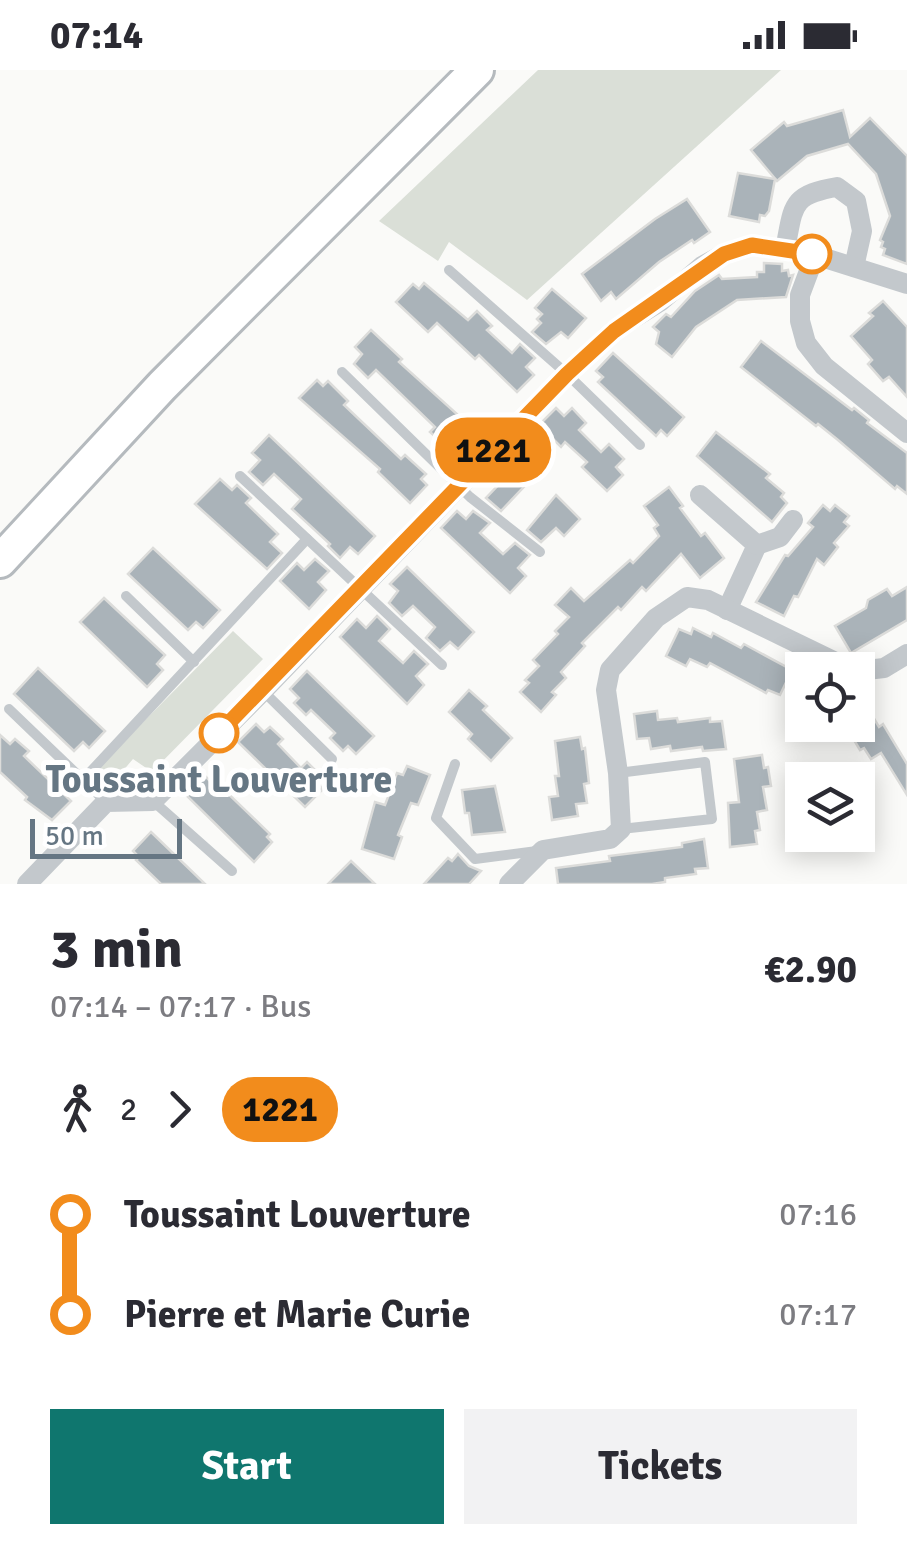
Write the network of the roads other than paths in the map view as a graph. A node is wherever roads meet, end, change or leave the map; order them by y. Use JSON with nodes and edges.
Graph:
{"nodes":[{"id":1,"x":476,"y":70,"type":"edge"},
{"id":2,"x":785,"y":248,"type":"junction"},
{"id":3,"x":815,"y":255,"type":"junction"},
{"id":4,"x":854,"y":266,"type":"junction"},
{"id":5,"x":450,"y":270,"type":"dead end"},
{"id":6,"x":907,"y":284,"type":"edge"},
{"id":7,"x":342,"y":372,"type":"dead end"},
{"id":8,"x":567,"y":374,"type":"junction"},
{"id":9,"x":162,"y":386,"type":"junction"},
{"id":10,"x":907,"y":432,"type":"edge"},
{"id":11,"x":640,"y":445,"type":"dead end"},
{"id":12,"x":240,"y":476,"type":"dead end"},
{"id":13,"x":459,"y":486,"type":"junction"},
{"id":14,"x":700,"y":495,"type":"dead end"},
{"id":15,"x":793,"y":520,"type":"dead end"},
{"id":16,"x":0,"y":533,"type":"edge"},
{"id":17,"x":307,"y":539,"type":"junction"},
{"id":18,"x":757,"y":544,"type":"junction"},
{"id":19,"x":540,"y":552,"type":"dead end"},
{"id":20,"x":0,"y":561,"type":"edge"},
{"id":21,"x":359,"y":588,"type":"junction"},
{"id":22,"x":126,"y":596,"type":"dead end"},
{"id":23,"x":727,"y":610,"type":"junction"},
{"id":24,"x":817,"y":652,"type":"edge"},
{"id":25,"x":907,"y":654,"type":"edge"},
{"id":26,"x":194,"y":662,"type":"junction"},
{"id":27,"x":442,"y":666,"type":"dead end"},
{"id":28,"x":875,"y":669,"type":"edge"},
{"id":29,"x":263,"y":690,"type":"junction"},
{"id":30,"x":9,"y":709,"type":"dead end"},
{"id":31,"x":332,"y":760,"type":"dead end"},
{"id":32,"x":455,"y":764,"type":"dead end"},
{"id":33,"x":618,"y":773,"type":"junction"},
{"id":34,"x":81,"y":782,"type":"junction"},
{"id":35,"x":152,"y":800,"type":"junction"},
{"id":36,"x":106,"y":802,"type":"junction"},
{"id":37,"x":622,"y":828,"type":"junction"},
{"id":38,"x":543,"y":850,"type":"junction"},
{"id":39,"x":232,"y":871,"type":"dead end"},
{"id":40,"x":28,"y":884,"type":"edge"},
{"id":41,"x":509,"y":884,"type":"edge"}],
"edges":[{"from":1,"to":9,"type":"main road"},
{"from":2,"to":3,"type":"street"},
{"from":2,"to":4,"type":"street"},
{"from":2,"to":8,"type":"street"},
{"from":3,"to":4,"type":"street"},
{"from":3,"to":10,"type":"street"},
{"from":4,"to":6,"type":"street"},
{"from":5,"to":8,"type":"lane"},
{"from":7,"to":13,"type":"lane"},
{"from":8,"to":11,"type":"lane"},
{"from":8,"to":13,"type":"street"},
{"from":9,"to":16,"type":"main road"},
{"from":9,"to":20,"type":"main road"},
{"from":12,"to":17,"type":"lane"},
{"from":13,"to":19,"type":"lane"},
{"from":13,"to":21,"type":"street"},
{"from":14,"to":18,"type":"street"},
{"from":15,"to":18,"type":"street"},
{"from":17,"to":21,"type":"lane"},
{"from":17,"to":26,"type":"lane"},
{"from":18,"to":23,"type":"street"},
{"from":21,"to":27,"type":"lane"},
{"from":21,"to":29,"type":"street"},
{"from":22,"to":26,"type":"lane"},
{"from":23,"to":24,"type":"street"},
{"from":23,"to":33,"type":"street"},
{"from":25,"to":28,"type":"street"},
{"from":26,"to":34,"type":"lane"},
{"from":29,"to":31,"type":"lane"},
{"from":29,"to":35,"type":"street"},
{"from":30,"to":34,"type":"lane"},
{"from":32,"to":38,"type":"lane"},
{"from":33,"to":37,"type":"street"},
{"from":33,"to":37,"type":"lane"},
{"from":34,"to":36,"type":"lane"},
{"from":35,"to":36,"type":"street"},
{"from":35,"to":39,"type":"lane"},
{"from":36,"to":40,"type":"street"},
{"from":37,"to":38,"type":"street"},
{"from":38,"to":41,"type":"street"}]}
